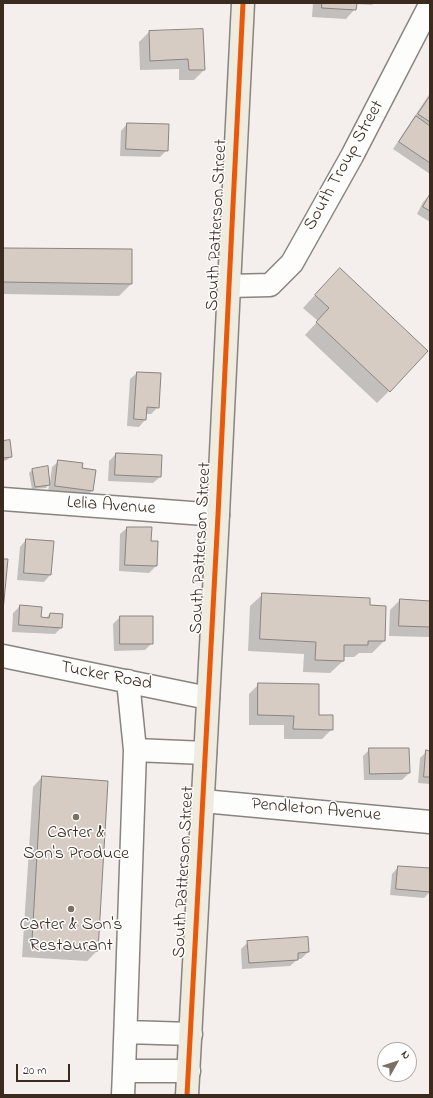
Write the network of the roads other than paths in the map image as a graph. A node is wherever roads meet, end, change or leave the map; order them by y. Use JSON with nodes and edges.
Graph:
{"nodes":[{"id":1,"x":243,"y":3,"type":"edge"},
{"id":2,"x":430,"y":5,"type":"edge"},
{"id":3,"x":228,"y":286,"type":"junction"},
{"id":4,"x":3,"y":499,"type":"edge"},
{"id":5,"x":218,"y":515,"type":"junction"},
{"id":6,"x":3,"y":656,"type":"edge"},
{"id":7,"x":128,"y":681,"type":"junction"},
{"id":8,"x":208,"y":698,"type":"junction"},
{"id":9,"x":135,"y":750,"type":"junction"},
{"id":10,"x":205,"y":753,"type":"junction"},
{"id":11,"x":203,"y":801,"type":"junction"},
{"id":12,"x":430,"y":822,"type":"edge"},
{"id":13,"x":126,"y":1032,"type":"junction"},
{"id":14,"x":190,"y":1034,"type":"junction"},
{"id":15,"x":124,"y":1071,"type":"junction"},
{"id":16,"x":189,"y":1071,"type":"junction"},
{"id":17,"x":123,"y":1095,"type":"edge"},
{"id":18,"x":188,"y":1095,"type":"edge"}],
"edges":[{"from":1,"to":3,"type":"main road","name":"South Patterson Street"},
{"from":2,"to":3,"type":"street","name":"South Troup Street"},
{"from":3,"to":5,"type":"main road","name":"South Patterson Street"},
{"from":4,"to":5,"type":"street","name":"Lelia Avenue"},
{"from":5,"to":8,"type":"main road","name":"South Patterson Street"},
{"from":6,"to":7,"type":"street","name":"Tucker Road"},
{"from":7,"to":8,"type":"street","name":"Tucker Road"},
{"from":7,"to":9,"type":"street"},
{"from":8,"to":10,"type":"main road","name":"South Patterson Street"},
{"from":9,"to":10,"type":"street"},
{"from":9,"to":13,"type":"street"},
{"from":10,"to":11,"type":"main road","name":"South Patterson Street"},
{"from":11,"to":12,"type":"street","name":"Pendleton Avenue"},
{"from":11,"to":14,"type":"main road","name":"South Patterson Street"},
{"from":13,"to":14,"type":"street"},
{"from":13,"to":15,"type":"street"},
{"from":14,"to":16,"type":"main road","name":"South Patterson Street"},
{"from":15,"to":16,"type":"street"},
{"from":15,"to":17,"type":"street"},
{"from":16,"to":18,"type":"main road","name":"South Patterson Street"}]}
